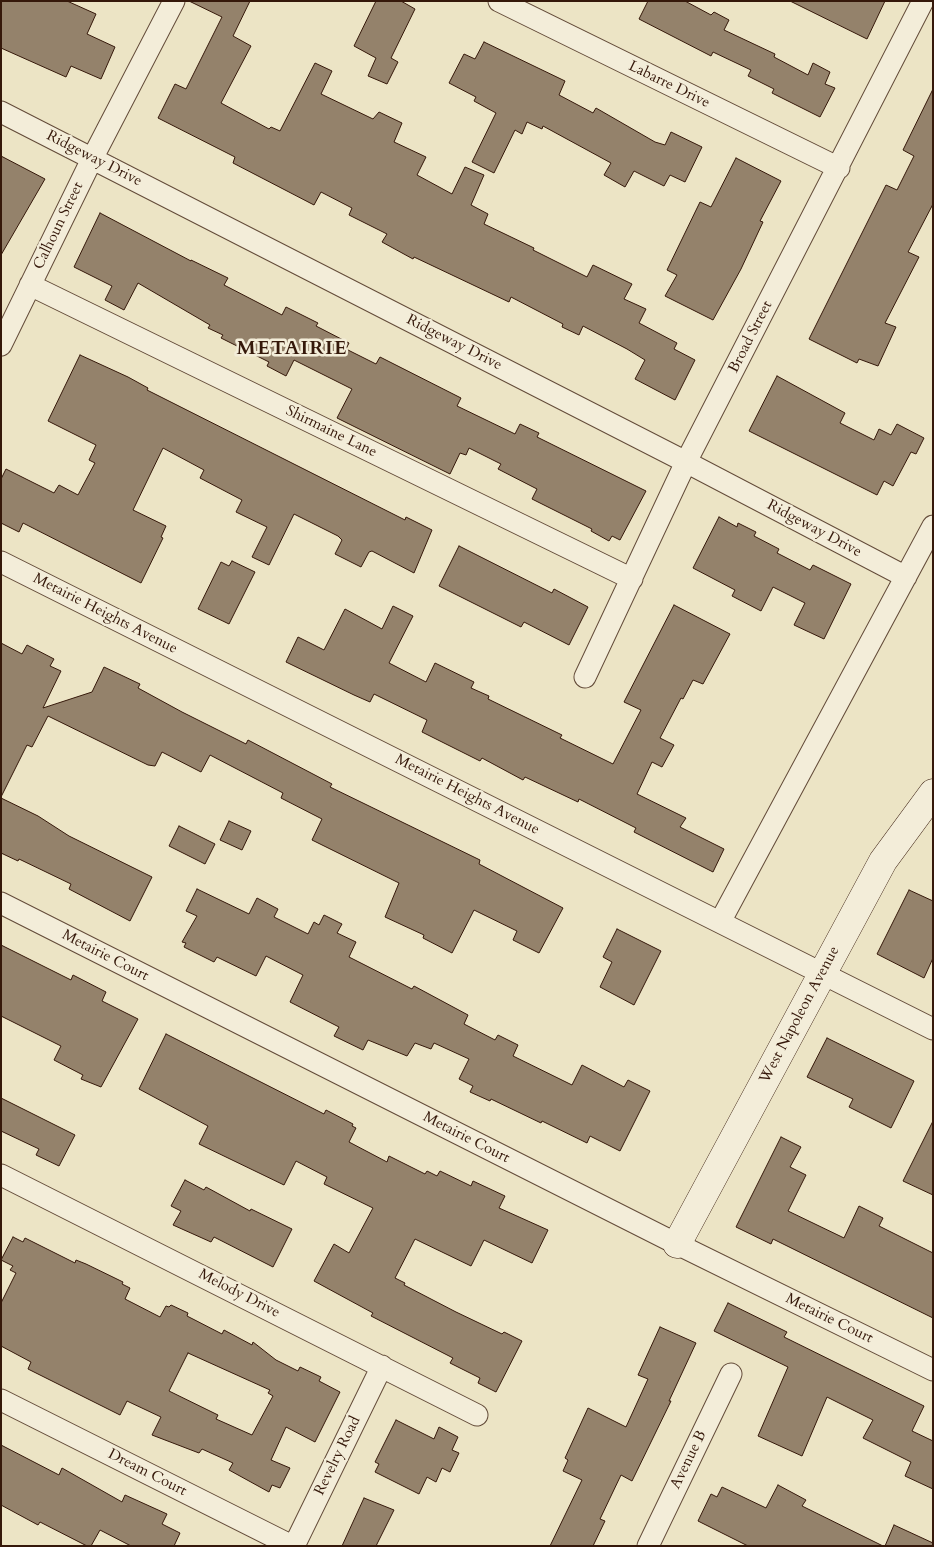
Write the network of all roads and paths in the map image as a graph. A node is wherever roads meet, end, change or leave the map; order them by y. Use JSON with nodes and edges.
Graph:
{"nodes":[{"id":1,"x":174,"y":1,"type":"edge"},
{"id":2,"x":500,"y":1,"type":"edge"},
{"id":3,"x":924,"y":1,"type":"edge"},
{"id":4,"x":1,"y":112,"type":"edge"},
{"id":5,"x":92,"y":158,"type":"junction"},
{"id":6,"x":838,"y":168,"type":"junction"},
{"id":7,"x":30,"y":285,"type":"junction"},
{"id":8,"x":1,"y":345,"type":"edge"},
{"id":9,"x":686,"y":462,"type":"junction"},
{"id":10,"x":933,"y":526,"type":"edge"},
{"id":11,"x":1,"y":562,"type":"edge"},
{"id":12,"x":906,"y":577,"type":"junction"},
{"id":13,"x":632,"y":579,"type":"junction"},
{"id":14,"x":585,"y":677,"type":"dead end"},
{"id":15,"x":933,"y":793,"type":"edge"},
{"id":16,"x":1,"y":903,"type":"edge"},
{"id":17,"x":720,"y":922,"type":"junction"},
{"id":18,"x":822,"y":973,"type":"junction"},
{"id":19,"x":933,"y":1029,"type":"edge"},
{"id":20,"x":1,"y":1175,"type":"edge"},
{"id":21,"x":677,"y":1244,"type":"junction"},
{"id":22,"x":382,"y":1366,"type":"junction"},
{"id":23,"x":933,"y":1370,"type":"edge"},
{"id":24,"x":731,"y":1374,"type":"dead end"},
{"id":25,"x":1,"y":1400,"type":"edge"},
{"id":26,"x":477,"y":1415,"type":"dead end"},
{"id":27,"x":293,"y":1546,"type":"edge"},
{"id":28,"x":648,"y":1546,"type":"edge"}],
"edges":[{"from":1,"to":5,"type":"street","name":"Calhoun Street"},
{"from":2,"to":6,"type":"street","name":"Labarre Drive"},
{"from":3,"to":6,"type":"street","name":"Broad Street"},
{"from":4,"to":5,"type":"street","name":"Ridgeway Drive"},
{"from":5,"to":7,"type":"street","name":"Calhoun Street"},
{"from":5,"to":9,"type":"street","name":"Ridgeway Drive"},
{"from":6,"to":9,"type":"street","name":"Broad Street"},
{"from":7,"to":8,"type":"street","name":"Calhoun Street"},
{"from":7,"to":13,"type":"street","name":"Shirmaine Lane"},
{"from":9,"to":12,"type":"street","name":"Ridgeway Drive"},
{"from":9,"to":13,"type":"street","name":"Broad Street"},
{"from":10,"to":12,"type":"street"},
{"from":11,"to":17,"type":"street","name":"Metairie Heights Avenue"},
{"from":12,"to":17,"type":"street"},
{"from":13,"to":14,"type":"street","name":"Broad Street"},
{"from":15,"to":18,"type":"street","name":"West Napoleon Avenue"},
{"from":16,"to":21,"type":"street","name":"Metairie Court"},
{"from":17,"to":18,"type":"street","name":"Metairie Heights Avenue"},
{"from":18,"to":19,"type":"street","name":"Metairie Heights Avenue"},
{"from":18,"to":21,"type":"street","name":"West Napoleon Avenue"},
{"from":20,"to":22,"type":"street","name":"Melody Drive"},
{"from":21,"to":23,"type":"street","name":"Metairie Court"},
{"from":22,"to":26,"type":"street","name":"Melody Drive"},
{"from":22,"to":27,"type":"street","name":"Revelry Road"},
{"from":24,"to":28,"type":"street","name":"Avenue B"},
{"from":25,"to":27,"type":"street","name":"Dream Court"}]}
